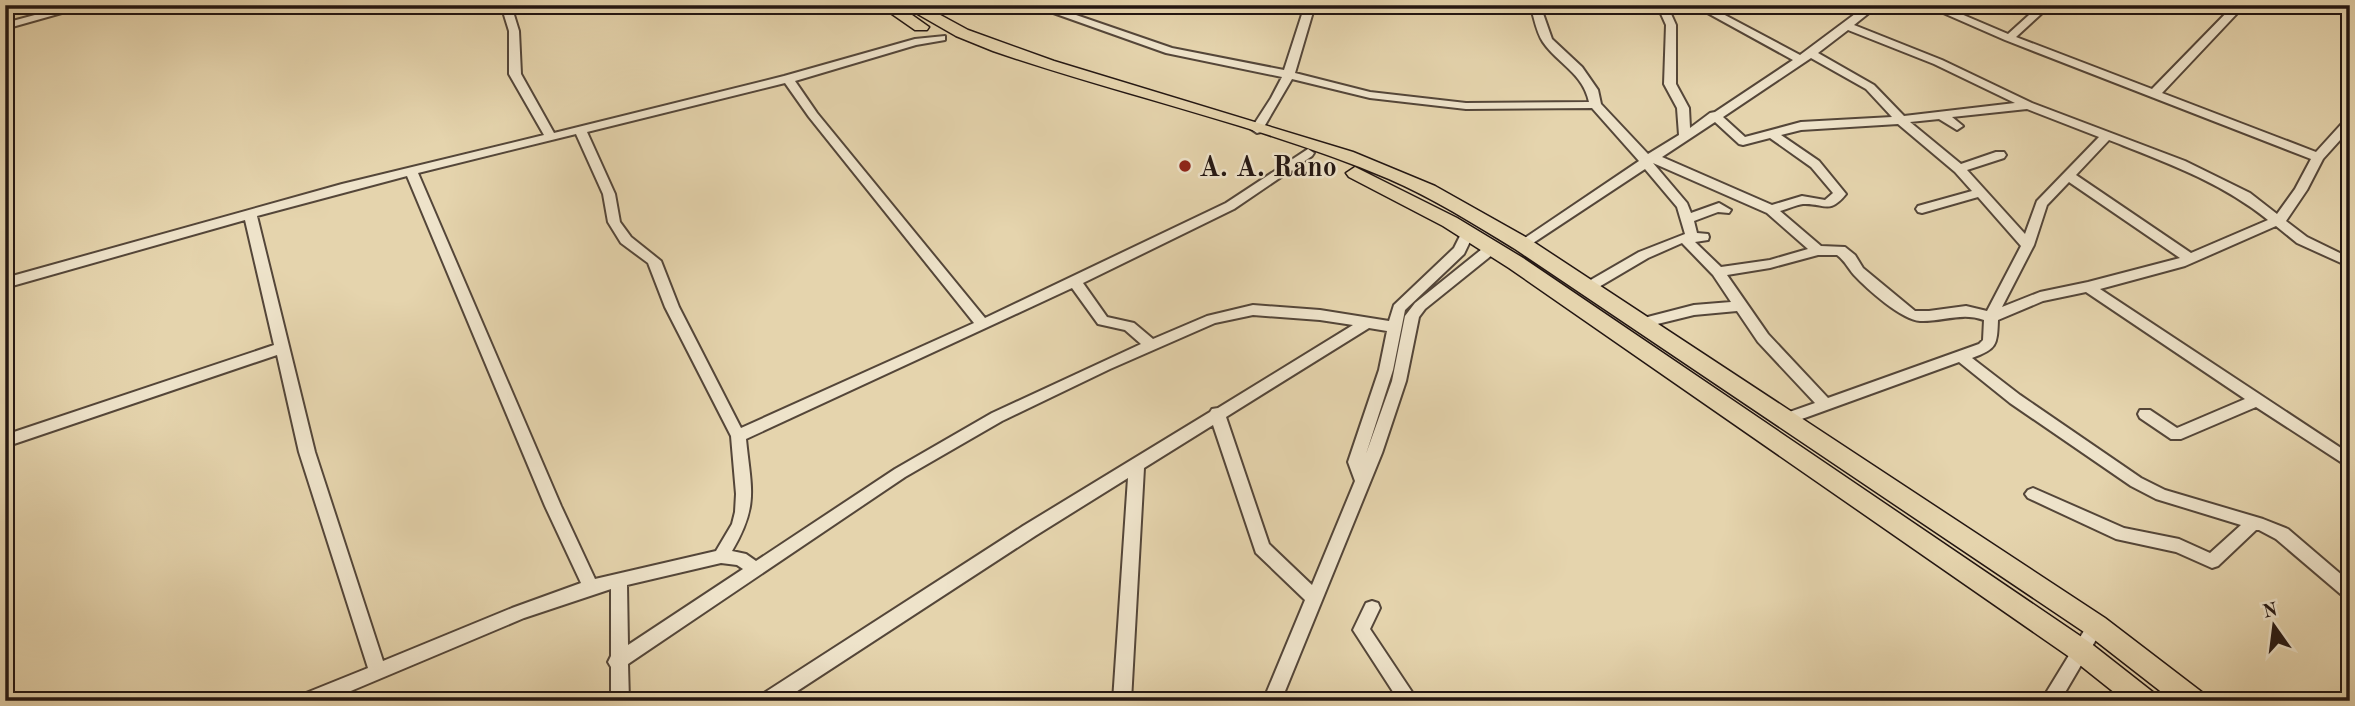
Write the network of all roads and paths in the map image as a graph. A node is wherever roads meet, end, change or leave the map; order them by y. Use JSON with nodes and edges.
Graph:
{"nodes":[{"id":1,"x":60,"y":5,"type":"edge"},
{"id":2,"x":85,"y":5,"type":"edge"},
{"id":3,"x":506,"y":5,"type":"edge"},
{"id":4,"x":887,"y":5,"type":"edge"},
{"id":5,"x":1036,"y":5,"type":"edge"},
{"id":6,"x":1310,"y":5,"type":"edge"},
{"id":7,"x":1535,"y":5,"type":"edge"},
{"id":8,"x":1662,"y":5,"type":"edge"},
{"id":9,"x":1698,"y":5,"type":"edge"},
{"id":10,"x":1849,"y":5,"type":"edge"},
{"id":11,"x":1874,"y":5,"type":"edge"},
{"id":12,"x":1930,"y":5,"type":"edge"},
{"id":13,"x":2046,"y":5,"type":"edge"},
{"id":14,"x":2241,"y":5,"type":"edge"},
{"id":15,"x":909,"y":13,"type":"edge"},
{"id":16,"x":1864,"y":15,"type":"junction"},
{"id":17,"x":5,"y":20,"type":"edge"},
{"id":18,"x":5,"y":26,"type":"edge"},
{"id":19,"x":1847,"y":26,"type":"junction"},
{"id":20,"x":941,"y":38,"type":"junction"},
{"id":21,"x":2009,"y":38,"type":"junction"},
{"id":22,"x":893,"y":49,"type":"junction"},
{"id":23,"x":1805,"y":57,"type":"junction"},
{"id":24,"x":1289,"y":74,"type":"junction"},
{"id":25,"x":788,"y":79,"type":"junction"},
{"id":26,"x":2155,"y":93,"type":"junction"},
{"id":27,"x":1595,"y":105,"type":"junction"},
{"id":28,"x":2028,"y":105,"type":"junction"},
{"id":29,"x":1940,"y":114,"type":"junction"},
{"id":30,"x":1714,"y":116,"type":"junction"},
{"id":31,"x":1899,"y":118,"type":"junction"},
{"id":32,"x":2350,"y":122,"type":"edge"},
{"id":33,"x":1958,"y":126,"type":"dead end"},
{"id":34,"x":579,"y":129,"type":"junction"},
{"id":35,"x":1257,"y":129,"type":"junction"},
{"id":36,"x":1684,"y":134,"type":"junction"},
{"id":37,"x":1772,"y":134,"type":"junction"},
{"id":38,"x":550,"y":136,"type":"junction"},
{"id":39,"x":2106,"y":136,"type":"junction"},
{"id":40,"x":1308,"y":153,"type":"junction"},
{"id":41,"x":2000,"y":155,"type":"dead end"},
{"id":42,"x":2318,"y":157,"type":"junction"},
{"id":43,"x":1648,"y":159,"type":"junction"},
{"id":44,"x":1959,"y":169,"type":"junction"},
{"id":45,"x":411,"y":170,"type":"junction"},
{"id":46,"x":2068,"y":175,"type":"junction"},
{"id":47,"x":1982,"y":192,"type":"junction"},
{"id":48,"x":1922,"y":209,"type":"dead end"},
{"id":49,"x":1724,"y":210,"type":"dead end"},
{"id":50,"x":1771,"y":210,"type":"junction"},
{"id":51,"x":250,"y":214,"type":"junction"},
{"id":52,"x":1688,"y":219,"type":"junction"},
{"id":53,"x":2280,"y":220,"type":"junction"},
{"id":54,"x":1468,"y":233,"type":"junction"},
{"id":55,"x":1698,"y":237,"type":"junction"},
{"id":56,"x":1522,"y":244,"type":"junction"},
{"id":57,"x":2028,"y":245,"type":"junction"},
{"id":58,"x":1492,"y":248,"type":"junction"},
{"id":59,"x":1818,"y":251,"type":"junction"},
{"id":60,"x":2189,"y":258,"type":"junction"},
{"id":61,"x":2350,"y":263,"type":"edge"},
{"id":62,"x":1718,"y":272,"type":"junction"},
{"id":63,"x":1075,"y":282,"type":"junction"},
{"id":64,"x":5,"y":283,"type":"edge"},
{"id":65,"x":2088,"y":287,"type":"junction"},
{"id":66,"x":1587,"y":288,"type":"junction"},
{"id":67,"x":1738,"y":306,"type":"junction"},
{"id":68,"x":1991,"y":317,"type":"junction"},
{"id":69,"x":1642,"y":323,"type":"junction"},
{"id":70,"x":983,"y":324,"type":"junction"},
{"id":71,"x":1365,"y":324,"type":"junction"},
{"id":72,"x":1394,"y":327,"type":"junction"},
{"id":73,"x":1151,"y":345,"type":"junction"},
{"id":74,"x":281,"y":348,"type":"junction"},
{"id":75,"x":1963,"y":358,"type":"junction"},
{"id":76,"x":2257,"y":400,"type":"junction"},
{"id":77,"x":1825,"y":404,"type":"junction"},
{"id":78,"x":1217,"y":414,"type":"junction"},
{"id":79,"x":2145,"y":414,"type":"dead end"},
{"id":80,"x":1783,"y":420,"type":"junction"},
{"id":81,"x":738,"y":436,"type":"junction"},
{"id":82,"x":5,"y":441,"type":"edge"},
{"id":83,"x":2349,"y":461,"type":"edge"},
{"id":84,"x":1136,"y":468,"type":"junction"},
{"id":85,"x":1362,"y":480,"type":"junction"},
{"id":86,"x":2033,"y":494,"type":"dead end"},
{"id":87,"x":2253,"y":523,"type":"junction"},
{"id":88,"x":721,"y":556,"type":"junction"},
{"id":89,"x":756,"y":569,"type":"junction"},
{"id":90,"x":619,"y":580,"type":"junction"},
{"id":91,"x":591,"y":587,"type":"junction"},
{"id":92,"x":2350,"y":592,"type":"edge"},
{"id":93,"x":1314,"y":598,"type":"junction"},
{"id":94,"x":1372,"y":608,"type":"dead end"},
{"id":95,"x":2096,"y":626,"type":"junction"},
{"id":96,"x":2080,"y":650,"type":"junction"},
{"id":97,"x":617,"y":662,"type":"junction"},
{"id":98,"x":377,"y":670,"type":"junction"},
{"id":99,"x":307,"y":701,"type":"edge"},
{"id":100,"x":620,"y":701,"type":"edge"},
{"id":101,"x":767,"y":701,"type":"edge"},
{"id":102,"x":1122,"y":701,"type":"edge"},
{"id":103,"x":1272,"y":701,"type":"edge"},
{"id":104,"x":1409,"y":701,"type":"edge"},
{"id":105,"x":2050,"y":701,"type":"edge"},
{"id":106,"x":2144,"y":701,"type":"edge"},
{"id":107,"x":2194,"y":701,"type":"edge"}],
"edges":[{"from":1,"to":17,"type":"street"},
{"from":2,"to":18,"type":"street"},
{"from":3,"to":38,"type":"street"},
{"from":4,"to":15,"type":"highway"},
{"from":5,"to":24,"type":"street"},
{"from":6,"to":24,"type":"street"},
{"from":7,"to":27,"type":"street"},
{"from":8,"to":36,"type":"street"},
{"from":9,"to":23,"type":"street"},
{"from":10,"to":16,"type":"street"},
{"from":11,"to":16,"type":"street"},
{"from":12,"to":21,"type":"street"},
{"from":13,"to":21,"type":"street"},
{"from":14,"to":26,"type":"street"},
{"from":15,"to":20,"type":"highway"},
{"from":15,"to":22,"type":"street"},
{"from":15,"to":35,"type":"highway"},
{"from":16,"to":19,"type":"street"},
{"from":19,"to":23,"type":"street"},
{"from":19,"to":28,"type":"street"},
{"from":20,"to":22,"type":"street"},
{"from":20,"to":40,"type":"highway"},
{"from":21,"to":26,"type":"street"},
{"from":22,"to":25,"type":"street"},
{"from":23,"to":30,"type":"street"},
{"from":23,"to":31,"type":"street"},
{"from":24,"to":27,"type":"street"},
{"from":24,"to":35,"type":"street"},
{"from":25,"to":34,"type":"street"},
{"from":25,"to":70,"type":"street"},
{"from":26,"to":42,"type":"street"},
{"from":27,"to":43,"type":"street"},
{"from":28,"to":29,"type":"street"},
{"from":28,"to":39,"type":"street"},
{"from":29,"to":31,"type":"street"},
{"from":29,"to":33,"type":"street"},
{"from":30,"to":36,"type":"street"},
{"from":30,"to":37,"type":"street"},
{"from":31,"to":37,"type":"street"},
{"from":31,"to":44,"type":"street"},
{"from":32,"to":42,"type":"street"},
{"from":34,"to":38,"type":"street"},
{"from":34,"to":81,"type":"street"},
{"from":35,"to":56,"type":"highway"},
{"from":36,"to":43,"type":"street"},
{"from":37,"to":50,"type":"street"},
{"from":38,"to":45,"type":"street"},
{"from":39,"to":46,"type":"street"},
{"from":39,"to":53,"type":"street"},
{"from":40,"to":54,"type":"highway"},
{"from":40,"to":63,"type":"street"},
{"from":41,"to":44,"type":"street"},
{"from":42,"to":53,"type":"street"},
{"from":43,"to":50,"type":"street"},
{"from":43,"to":52,"type":"street"},
{"from":43,"to":56,"type":"street"},
{"from":44,"to":47,"type":"street"},
{"from":45,"to":51,"type":"street"},
{"from":45,"to":91,"type":"street"},
{"from":46,"to":57,"type":"street"},
{"from":46,"to":60,"type":"street"},
{"from":47,"to":48,"type":"street"},
{"from":47,"to":57,"type":"street"},
{"from":49,"to":52,"type":"street"},
{"from":50,"to":59,"type":"street"},
{"from":51,"to":64,"type":"street"},
{"from":51,"to":74,"type":"street"},
{"from":52,"to":55,"type":"street"},
{"from":53,"to":60,"type":"street"},
{"from":53,"to":61,"type":"street"},
{"from":54,"to":58,"type":"highway"},
{"from":54,"to":72,"type":"street"},
{"from":55,"to":62,"type":"street"},
{"from":55,"to":66,"type":"street"},
{"from":56,"to":66,"type":"highway"},
{"from":57,"to":68,"type":"street"},
{"from":58,"to":85,"type":"street"},
{"from":58,"to":96,"type":"highway"},
{"from":59,"to":62,"type":"street"},
{"from":59,"to":68,"type":"street"},
{"from":60,"to":65,"type":"street"},
{"from":62,"to":67,"type":"street"},
{"from":63,"to":70,"type":"street"},
{"from":63,"to":73,"type":"street"},
{"from":65,"to":68,"type":"street"},
{"from":65,"to":76,"type":"street"},
{"from":66,"to":69,"type":"highway"},
{"from":67,"to":69,"type":"street"},
{"from":67,"to":77,"type":"street"},
{"from":68,"to":75,"type":"street"},
{"from":69,"to":80,"type":"highway"},
{"from":70,"to":81,"type":"street"},
{"from":71,"to":72,"type":"street"},
{"from":71,"to":73,"type":"street"},
{"from":71,"to":78,"type":"street"},
{"from":72,"to":85,"type":"street"},
{"from":73,"to":89,"type":"street"},
{"from":74,"to":82,"type":"street"},
{"from":74,"to":98,"type":"street"},
{"from":75,"to":77,"type":"street"},
{"from":75,"to":87,"type":"street"},
{"from":76,"to":79,"type":"street"},
{"from":76,"to":83,"type":"street"},
{"from":77,"to":80,"type":"street"},
{"from":78,"to":84,"type":"street"},
{"from":78,"to":93,"type":"street"},
{"from":80,"to":95,"type":"highway"},
{"from":81,"to":88,"type":"street"},
{"from":84,"to":101,"type":"street"},
{"from":84,"to":102,"type":"street"},
{"from":85,"to":93,"type":"street"},
{"from":86,"to":87,"type":"street"},
{"from":87,"to":92,"type":"street"},
{"from":88,"to":89,"type":"street"},
{"from":88,"to":90,"type":"street"},
{"from":89,"to":97,"type":"street"},
{"from":90,"to":91,"type":"street"},
{"from":90,"to":97,"type":"street"},
{"from":91,"to":98,"type":"street"},
{"from":93,"to":103,"type":"street"},
{"from":94,"to":104,"type":"street"},
{"from":95,"to":96,"type":"street"},
{"from":95,"to":107,"type":"highway"},
{"from":96,"to":105,"type":"street"},
{"from":96,"to":106,"type":"highway"},
{"from":97,"to":100,"type":"street"},
{"from":98,"to":99,"type":"street"}]}
